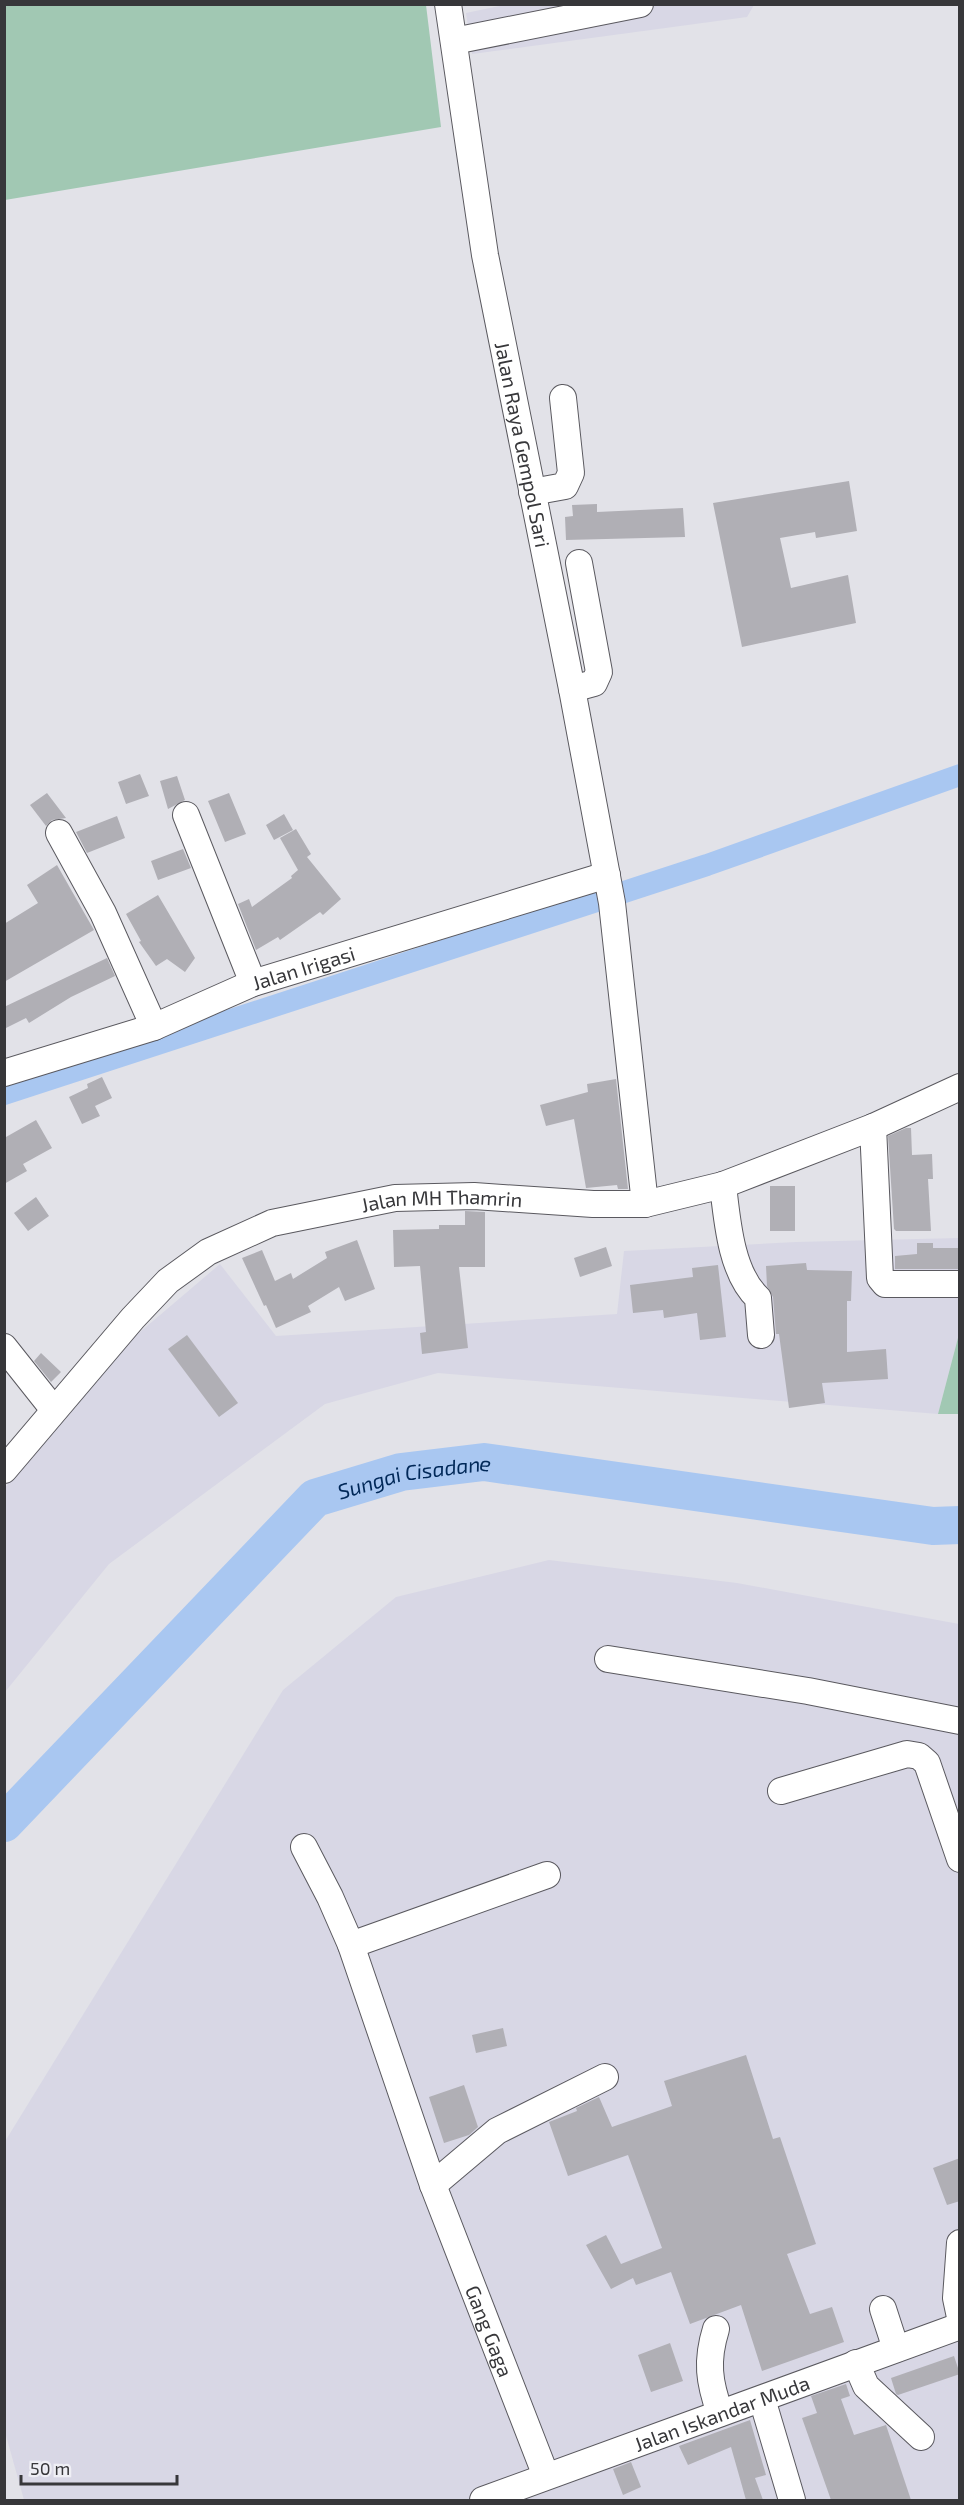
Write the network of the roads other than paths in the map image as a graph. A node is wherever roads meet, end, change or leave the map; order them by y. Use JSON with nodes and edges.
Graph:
{"nodes":[{"id":1,"x":448,"y":4,"type":"edge"},
{"id":2,"x":640,"y":4,"type":"edge"},
{"id":3,"x":454,"y":40,"type":"junction"},
{"id":4,"x":563,"y":398,"type":"dead end"},
{"id":5,"x":532,"y":492,"type":"junction"},
{"id":6,"x":579,"y":563,"type":"dead end"},
{"id":7,"x":572,"y":689,"type":"junction"},
{"id":8,"x":186,"y":815,"type":"dead end"},
{"id":9,"x":59,"y":833,"type":"dead end"},
{"id":10,"x":609,"y":886,"type":"junction"},
{"id":11,"x":253,"y":982,"type":"junction"},
{"id":12,"x":154,"y":1027,"type":"junction"},
{"id":13,"x":4,"y":1073,"type":"edge"},
{"id":14,"x":960,"y":1087,"type":"edge"},
{"id":15,"x":873,"y":1127,"type":"junction"},
{"id":16,"x":723,"y":1185,"type":"junction"},
{"id":17,"x":645,"y":1204,"type":"junction"},
{"id":18,"x":960,"y":1284,"type":"edge"},
{"id":19,"x":761,"y":1335,"type":"dead end"},
{"id":20,"x":4,"y":1347,"type":"edge"},
{"id":21,"x":54,"y":1410,"type":"junction"},
{"id":22,"x":4,"y":1470,"type":"edge"},
{"id":23,"x":608,"y":1659,"type":"dead end"},
{"id":24,"x":960,"y":1721,"type":"edge"},
{"id":25,"x":781,"y":1791,"type":"dead end"},
{"id":26,"x":304,"y":1847,"type":"dead end"},
{"id":27,"x":960,"y":1859,"type":"edge"},
{"id":28,"x":547,"y":1875,"type":"dead end"},
{"id":29,"x":351,"y":1945,"type":"junction"},
{"id":30,"x":605,"y":2076,"type":"dead end"},
{"id":31,"x":433,"y":2185,"type":"junction"},
{"id":32,"x":960,"y":2243,"type":"edge"},
{"id":33,"x":882,"y":2309,"type":"dead end"},
{"id":34,"x":960,"y":2317,"type":"edge"},
{"id":35,"x":960,"y":2326,"type":"edge"},
{"id":36,"x":716,"y":2329,"type":"dead end"},
{"id":37,"x":896,"y":2349,"type":"junction"},
{"id":38,"x":856,"y":2363,"type":"junction"},
{"id":39,"x":755,"y":2402,"type":"junction"},
{"id":40,"x":720,"y":2413,"type":"junction"},
{"id":41,"x":921,"y":2437,"type":"dead end"},
{"id":42,"x":546,"y":2476,"type":"junction"},
{"id":43,"x":483,"y":2500,"type":"edge"},
{"id":44,"x":774,"y":2500,"type":"edge"},
{"id":45,"x":792,"y":2500,"type":"edge"}],
"edges":[{"from":1,"to":3,"type":"street","name":"Jalan Raya Gempol Sari"},
{"from":2,"to":3,"type":"street"},
{"from":3,"to":5,"type":"street","name":"Jalan Raya Gempol Sari"},
{"from":4,"to":5,"type":"street"},
{"from":5,"to":7,"type":"street","name":"Jalan Raya Gempol Sari"},
{"from":6,"to":7,"type":"street"},
{"from":7,"to":10,"type":"street","name":"Jalan Raya Gempol Sari"},
{"from":8,"to":11,"type":"street"},
{"from":9,"to":12,"type":"street"},
{"from":10,"to":11,"type":"street","name":"Jalan Irigasi"},
{"from":10,"to":17,"type":"street","name":"Jalan Raya Gempol Sari"},
{"from":11,"to":12,"type":"street","name":"Jalan Irigasi"},
{"from":12,"to":13,"type":"street","name":"Jalan Irigasi"},
{"from":14,"to":15,"type":"street","name":"Jalan MH Thamrin"},
{"from":15,"to":16,"type":"street","name":"Jalan MH Thamrin"},
{"from":15,"to":18,"type":"street"},
{"from":16,"to":17,"type":"street","name":"Jalan MH Thamrin"},
{"from":16,"to":19,"type":"street"},
{"from":17,"to":21,"type":"street","name":"Jalan MH Thamrin"},
{"from":20,"to":21,"type":"street"},
{"from":21,"to":22,"type":"street","name":"Jalan MH Thamrin"},
{"from":23,"to":24,"type":"street"},
{"from":25,"to":27,"type":"street"},
{"from":26,"to":29,"type":"street","name":"Gang Gaga"},
{"from":28,"to":29,"type":"street"},
{"from":29,"to":31,"type":"street","name":"Gang Gaga"},
{"from":30,"to":31,"type":"street"},
{"from":31,"to":42,"type":"street","name":"Gang Gaga"},
{"from":32,"to":34,"type":"street"},
{"from":33,"to":37,"type":"street"},
{"from":35,"to":37,"type":"street","name":"Jalan Iskandar Muda"},
{"from":36,"to":40,"type":"street"},
{"from":37,"to":38,"type":"street","name":"Jalan Iskandar Muda"},
{"from":38,"to":39,"type":"street","name":"Jalan Iskandar Muda"},
{"from":38,"to":41,"type":"street"},
{"from":39,"to":40,"type":"street","name":"Jalan Iskandar Muda"},
{"from":39,"to":44,"type":"street"},
{"from":39,"to":45,"type":"street"},
{"from":40,"to":42,"type":"street","name":"Jalan Iskandar Muda"},
{"from":42,"to":43,"type":"street","name":"Jalan Iskandar Muda"}]}
